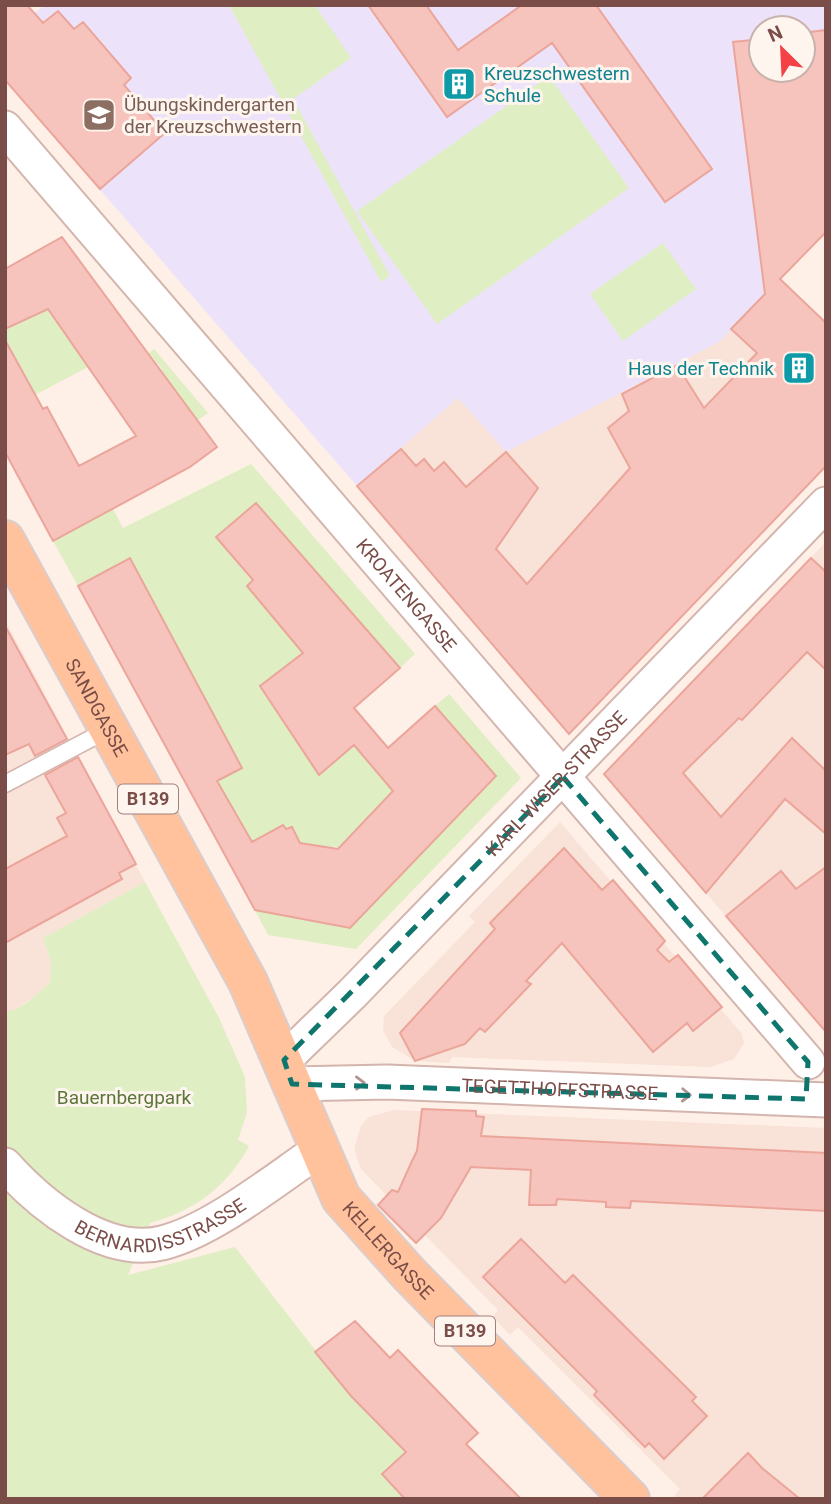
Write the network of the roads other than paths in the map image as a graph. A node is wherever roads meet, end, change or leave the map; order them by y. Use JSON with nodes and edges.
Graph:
{"nodes":[{"id":1,"x":5,"y":128,"type":"edge"},
{"id":2,"x":826,"y":504,"type":"edge"},
{"id":3,"x":6,"y":544,"type":"edge"},
{"id":4,"x":109,"y":729,"type":"junction"},
{"id":5,"x":563,"y":776,"type":"junction"},
{"id":6,"x":5,"y":784,"type":"edge"},
{"id":7,"x":817,"y":1054,"type":"edge"},
{"id":8,"x":288,"y":1072,"type":"junction"},
{"id":9,"x":816,"y":1100,"type":"edge"},
{"id":10,"x":319,"y":1150,"type":"junction"},
{"id":11,"x":5,"y":1165,"type":"edge"},
{"id":12,"x":630,"y":1499,"type":"edge"}],
"edges":[{"from":1,"to":5,"type":"street","name":"KROATENGASSE"},
{"from":2,"to":5,"type":"street","name":"KARL-WISER-STRASSE"},
{"from":3,"to":4,"type":"main road","name":"SANDGASSE","number":"B139"},
{"from":4,"to":6,"type":"lane"},
{"from":4,"to":8,"type":"main road","name":"SANDGASSE","number":"B139"},
{"from":5,"to":7,"type":"street","name":"KROATENGASSE"},
{"from":5,"to":8,"type":"street","name":"KARL-WISER-STRASSE"},
{"from":7,"to":9,"type":"street"},
{"from":8,"to":9,"type":"street","name":"TEGETTHOFFSTRASSE","one_way":true},
{"from":8,"to":10,"type":"main road","name":"KELLERGASSE","number":"B139"},
{"from":10,"to":11,"type":"street","name":"BERNARDISSTRASSE"},
{"from":10,"to":12,"type":"main road","name":"KELLERGASSE","number":"B139"}]}
